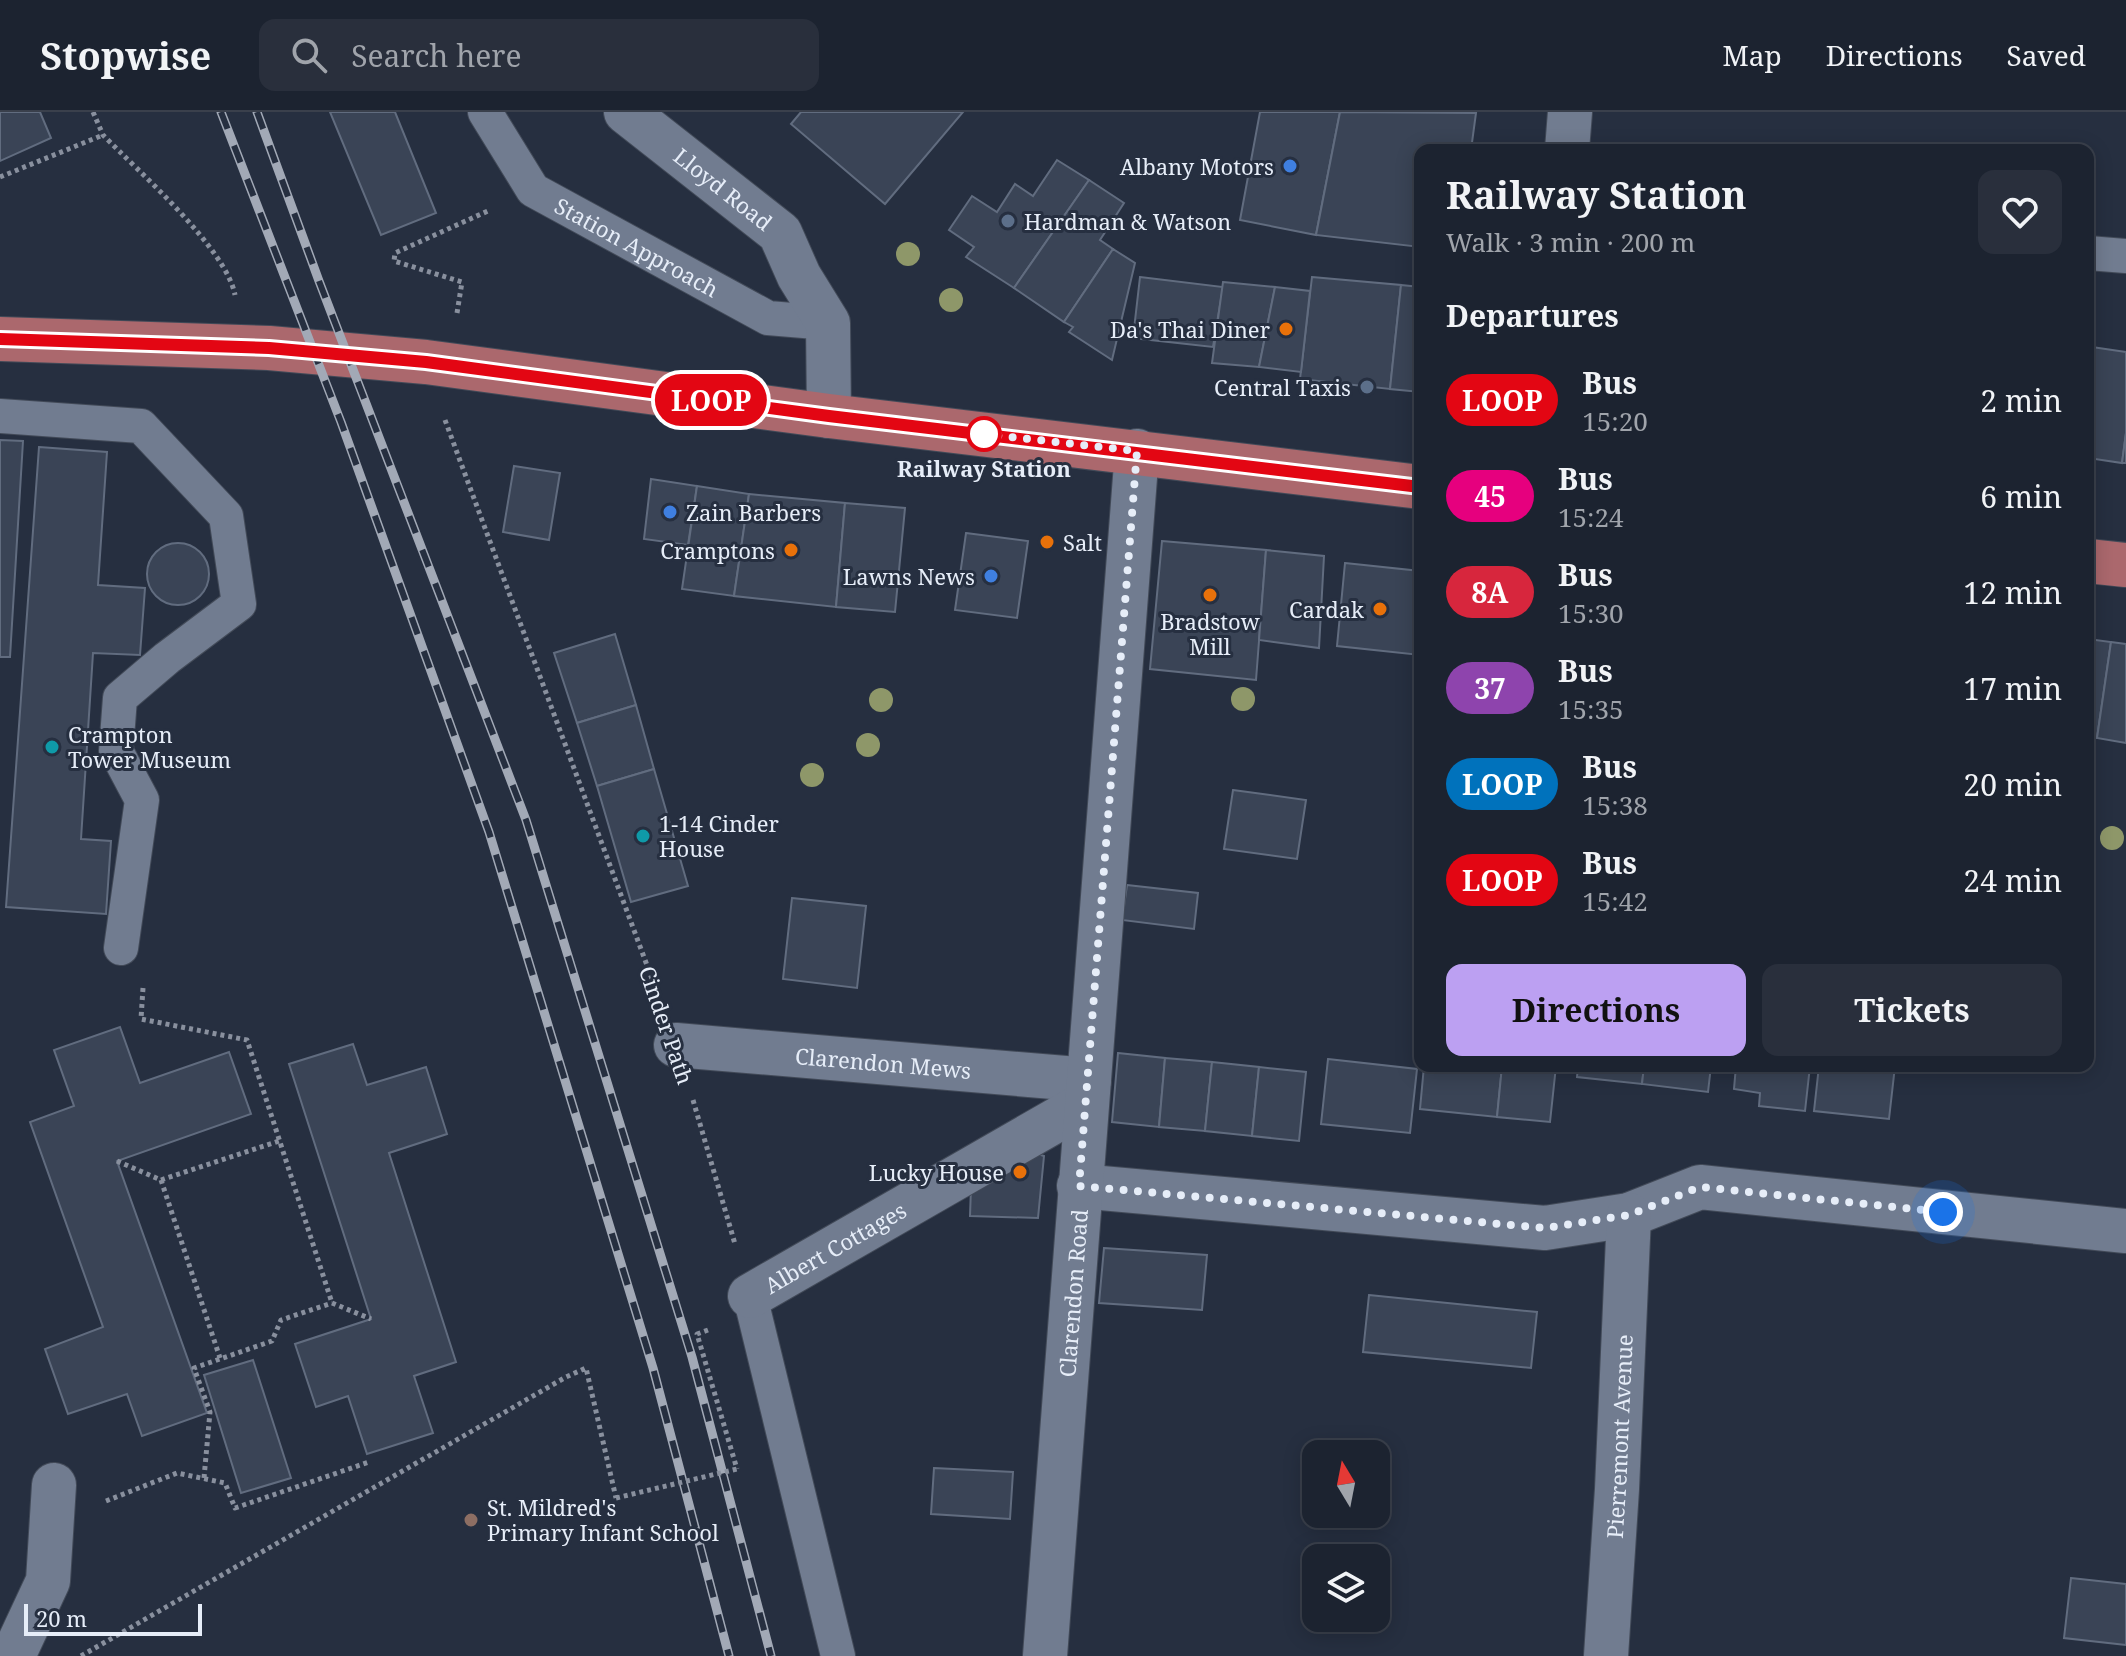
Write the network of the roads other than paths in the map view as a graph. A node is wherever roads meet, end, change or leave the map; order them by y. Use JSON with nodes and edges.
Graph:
{"nodes":[{"id":1,"x":485,"y":112,"type":"edge"},
{"id":2,"x":626,"y":112,"type":"edge"},
{"id":3,"x":1570,"y":112,"type":"edge"},
{"id":4,"x":1567,"y":144,"type":"edge"},
{"id":5,"x":2094,"y":253,"type":"edge"},
{"id":6,"x":2126,"y":256,"type":"edge"},
{"id":7,"x":828,"y":323,"type":"junction"},
{"id":8,"x":0,"y":339,"type":"edge"},
{"id":9,"x":0,"y":416,"type":"edge"},
{"id":10,"x":829,"y":416,"type":"junction"},
{"id":11,"x":1137,"y":451,"type":"junction"},
{"id":12,"x":1414,"y":486,"type":"edge"},
{"id":13,"x":2094,"y":562,"type":"edge"},
{"id":14,"x":2126,"y":565,"type":"edge"},
{"id":15,"x":121,"y":948,"type":"road end"},
{"id":16,"x":676,"y":1045,"type":"road end"},
{"id":17,"x":1087,"y":1091,"type":"junction"},
{"id":18,"x":1079,"y":1186,"type":"junction"},
{"id":19,"x":1629,"y":1215,"type":"junction"},
{"id":20,"x":2126,"y":1231,"type":"edge"},
{"id":21,"x":750,"y":1296,"type":"joint"},
{"id":22,"x":53,"y":1503,"type":"road end"},
{"id":23,"x":13,"y":1656,"type":"edge"},
{"id":24,"x":838,"y":1656,"type":"edge"},
{"id":25,"x":1045,"y":1656,"type":"edge"},
{"id":26,"x":1606,"y":1656,"type":"edge"}],
"edges":[{"from":1,"to":7,"type":"lane","name":"Station Approach"},
{"from":2,"to":7,"type":"street","name":"Lloyd Road"},
{"from":3,"to":4,"type":"street"},
{"from":5,"to":6,"type":"lane"},
{"from":7,"to":10,"type":"street"},
{"from":8,"to":10,"type":"main road"},
{"from":9,"to":15,"type":"lane"},
{"from":10,"to":11,"type":"main road"},
{"from":11,"to":12,"type":"main road"},
{"from":11,"to":17,"type":"street","name":"Clarendon Road"},
{"from":13,"to":14,"type":"main road"},
{"from":16,"to":17,"type":"street","name":"Clarendon Mews"},
{"from":17,"to":18,"type":"street","name":"Clarendon Road"},
{"from":17,"to":21,"type":"street","name":"Albert Cottages"},
{"from":18,"to":19,"type":"street"},
{"from":18,"to":25,"type":"street","name":"Clarendon Road"},
{"from":19,"to":20,"type":"street"},
{"from":19,"to":26,"type":"street","name":"Pierremont Avenue"},
{"from":21,"to":24,"type":"lane"},
{"from":22,"to":23,"type":"street"}]}
